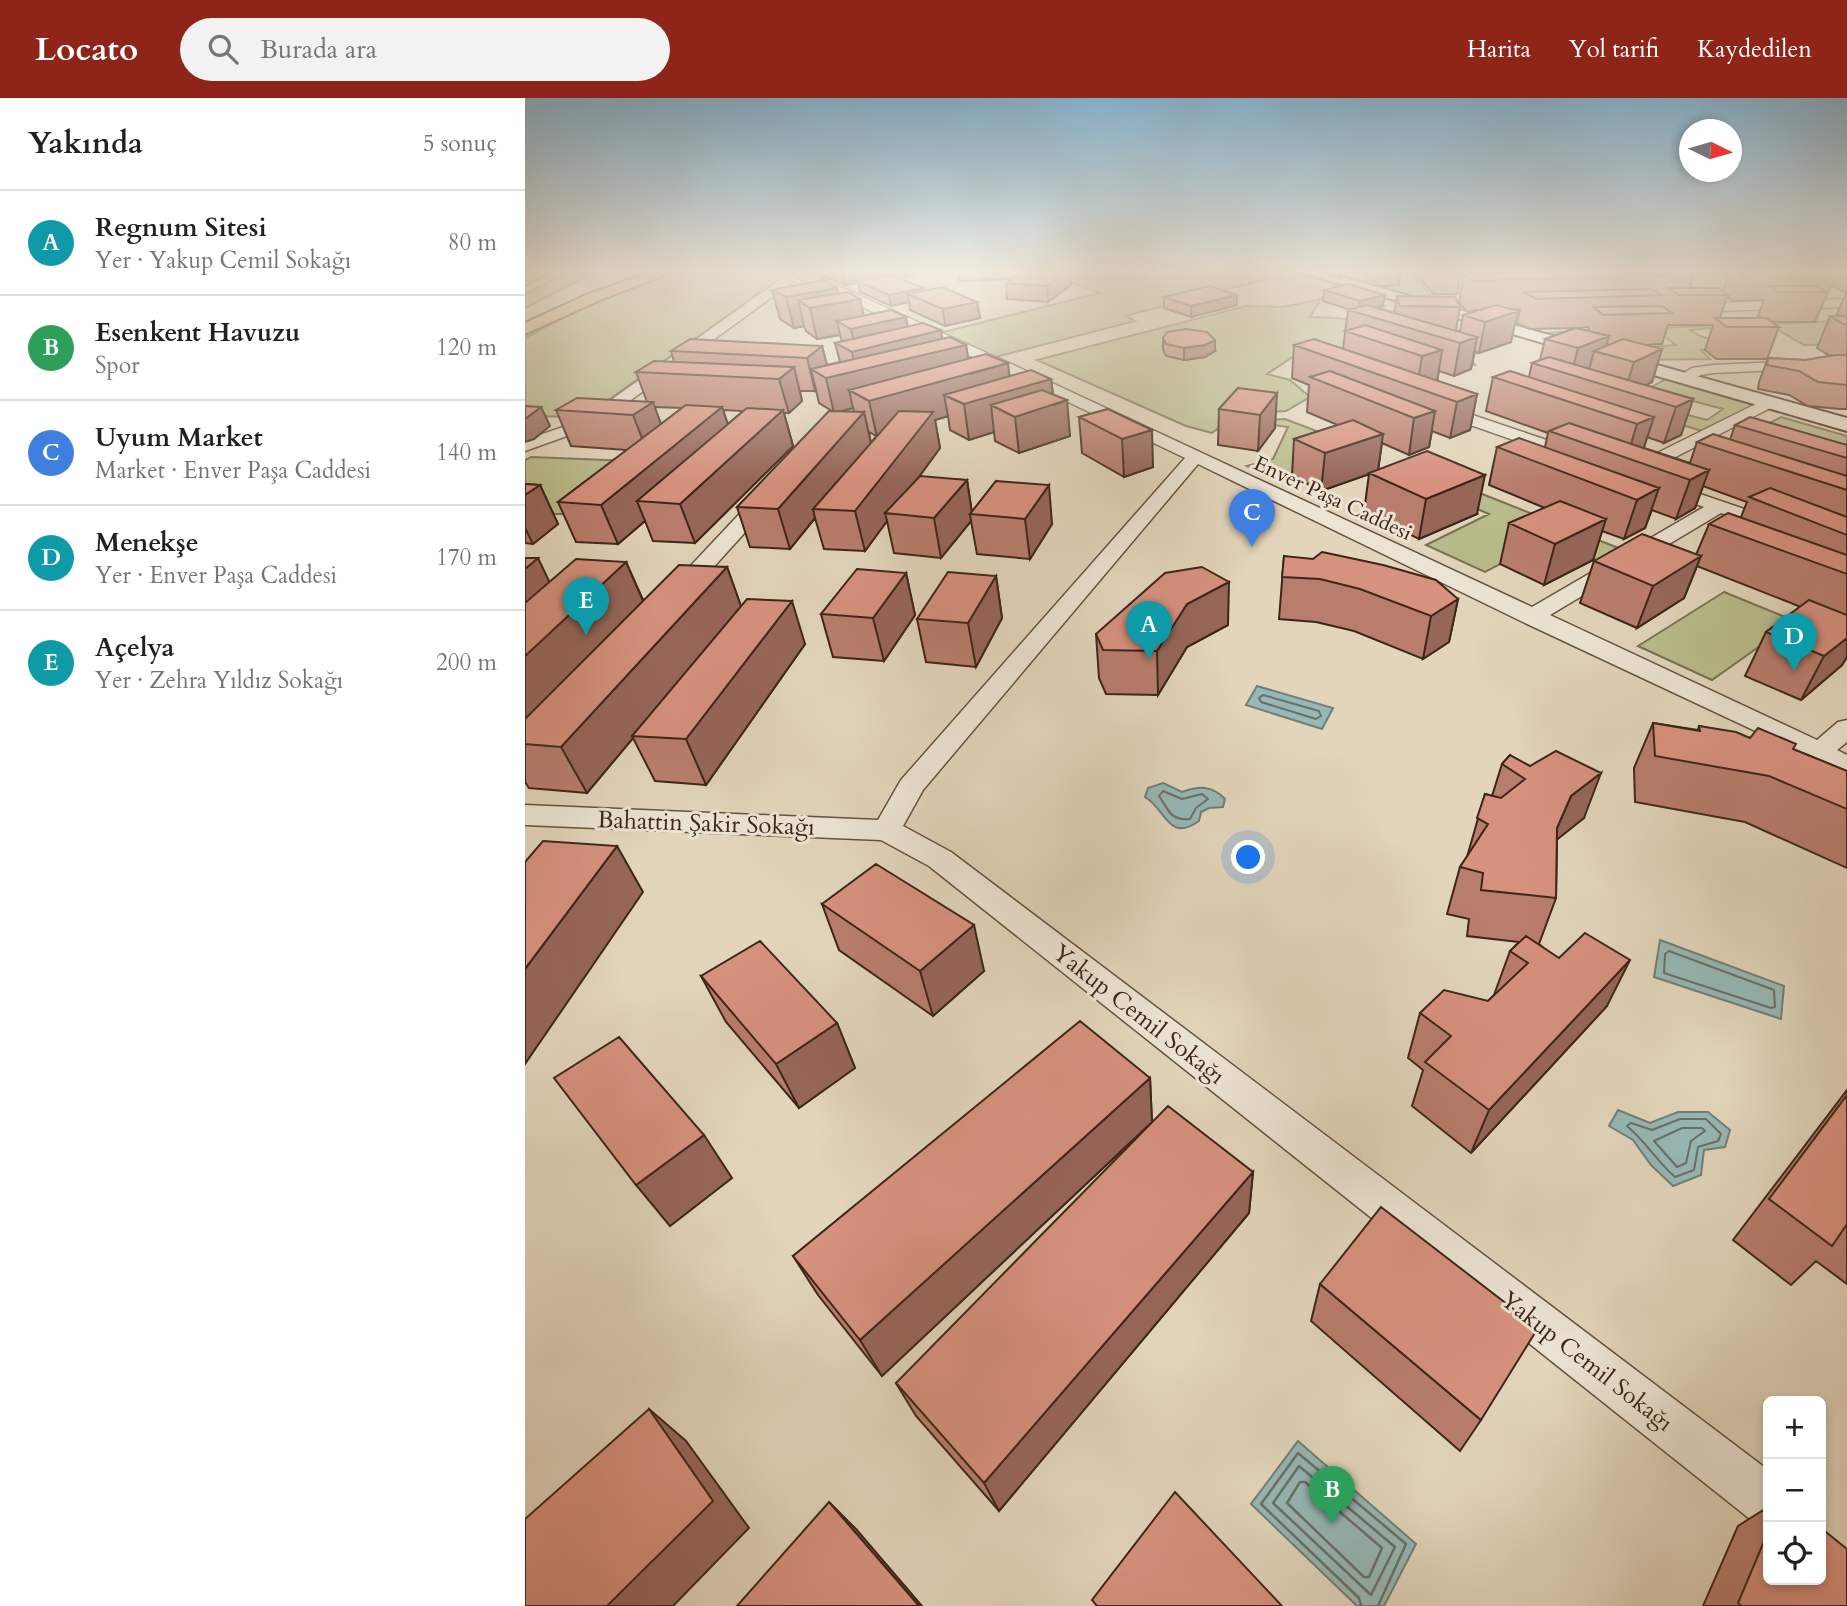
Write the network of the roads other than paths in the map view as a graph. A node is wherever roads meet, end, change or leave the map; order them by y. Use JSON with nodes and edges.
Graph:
{"nodes":[{"id":1,"x":703,"y":341,"type":"edge"},
{"id":2,"x":950,"y":341,"type":"edge"},
{"id":3,"x":1549,"y":341,"type":"edge"},
{"id":4,"x":1847,"y":363,"type":"edge"},
{"id":5,"x":1015,"y":371,"type":"junction"},
{"id":6,"x":990,"y":378,"type":"edge"},
{"id":7,"x":1682,"y":379,"type":"junction"},
{"id":8,"x":1418,"y":401,"type":"edge"},
{"id":9,"x":1768,"y":403,"type":"junction"},
{"id":10,"x":1847,"y":425,"type":"edge"},
{"id":11,"x":525,"y":446,"type":"edge"},
{"id":12,"x":1194,"y":458,"type":"junction"},
{"id":13,"x":1615,"y":470,"type":"junction"},
{"id":14,"x":785,"y":477,"type":"edge"},
{"id":15,"x":1720,"y":506,"type":"junction"},
{"id":16,"x":1847,"y":551,"type":"edge"},
{"id":17,"x":663,"y":608,"type":"edge"},
{"id":18,"x":1531,"y":617,"type":"junction"},
{"id":19,"x":1847,"y":728,"type":"edge"},
{"id":20,"x":1819,"y":752,"type":"junction"},
{"id":21,"x":1847,"y":765,"type":"edge"},
{"id":22,"x":525,"y":815,"type":"edge"},
{"id":23,"x":887,"y":830,"type":"junction"},
{"id":24,"x":1763,"y":1497,"type":"edge"}],
"edges":[{"from":1,"to":11,"type":"street"},
{"from":2,"to":5,"type":"street","name":"Enver Paşa Caddesi"},
{"from":3,"to":7,"type":"main road"},
{"from":4,"to":7,"type":"street"},
{"from":5,"to":6,"type":"street"},
{"from":5,"to":12,"type":"street","name":"Enver Paşa Caddesi"},
{"from":7,"to":9,"type":"main road"},
{"from":8,"to":13,"type":"street"},
{"from":9,"to":10,"type":"main road"},
{"from":9,"to":13,"type":"street"},
{"from":12,"to":18,"type":"street","name":"Enver Paşa Caddesi"},
{"from":12,"to":23,"type":"street"},
{"from":13,"to":15,"type":"street"},
{"from":14,"to":17,"type":"street"},
{"from":15,"to":16,"type":"street"},
{"from":15,"to":18,"type":"street"},
{"from":18,"to":20,"type":"street","name":"Enver Paşa Caddesi"},
{"from":19,"to":20,"type":"street"},
{"from":20,"to":21,"type":"street","name":"Enver Paşa Caddesi"},
{"from":22,"to":23,"type":"street","name":"Bahattin Şakir Sokağı"},
{"from":23,"to":24,"type":"street","name":"Yakup Cemil Sokağı"}]}
